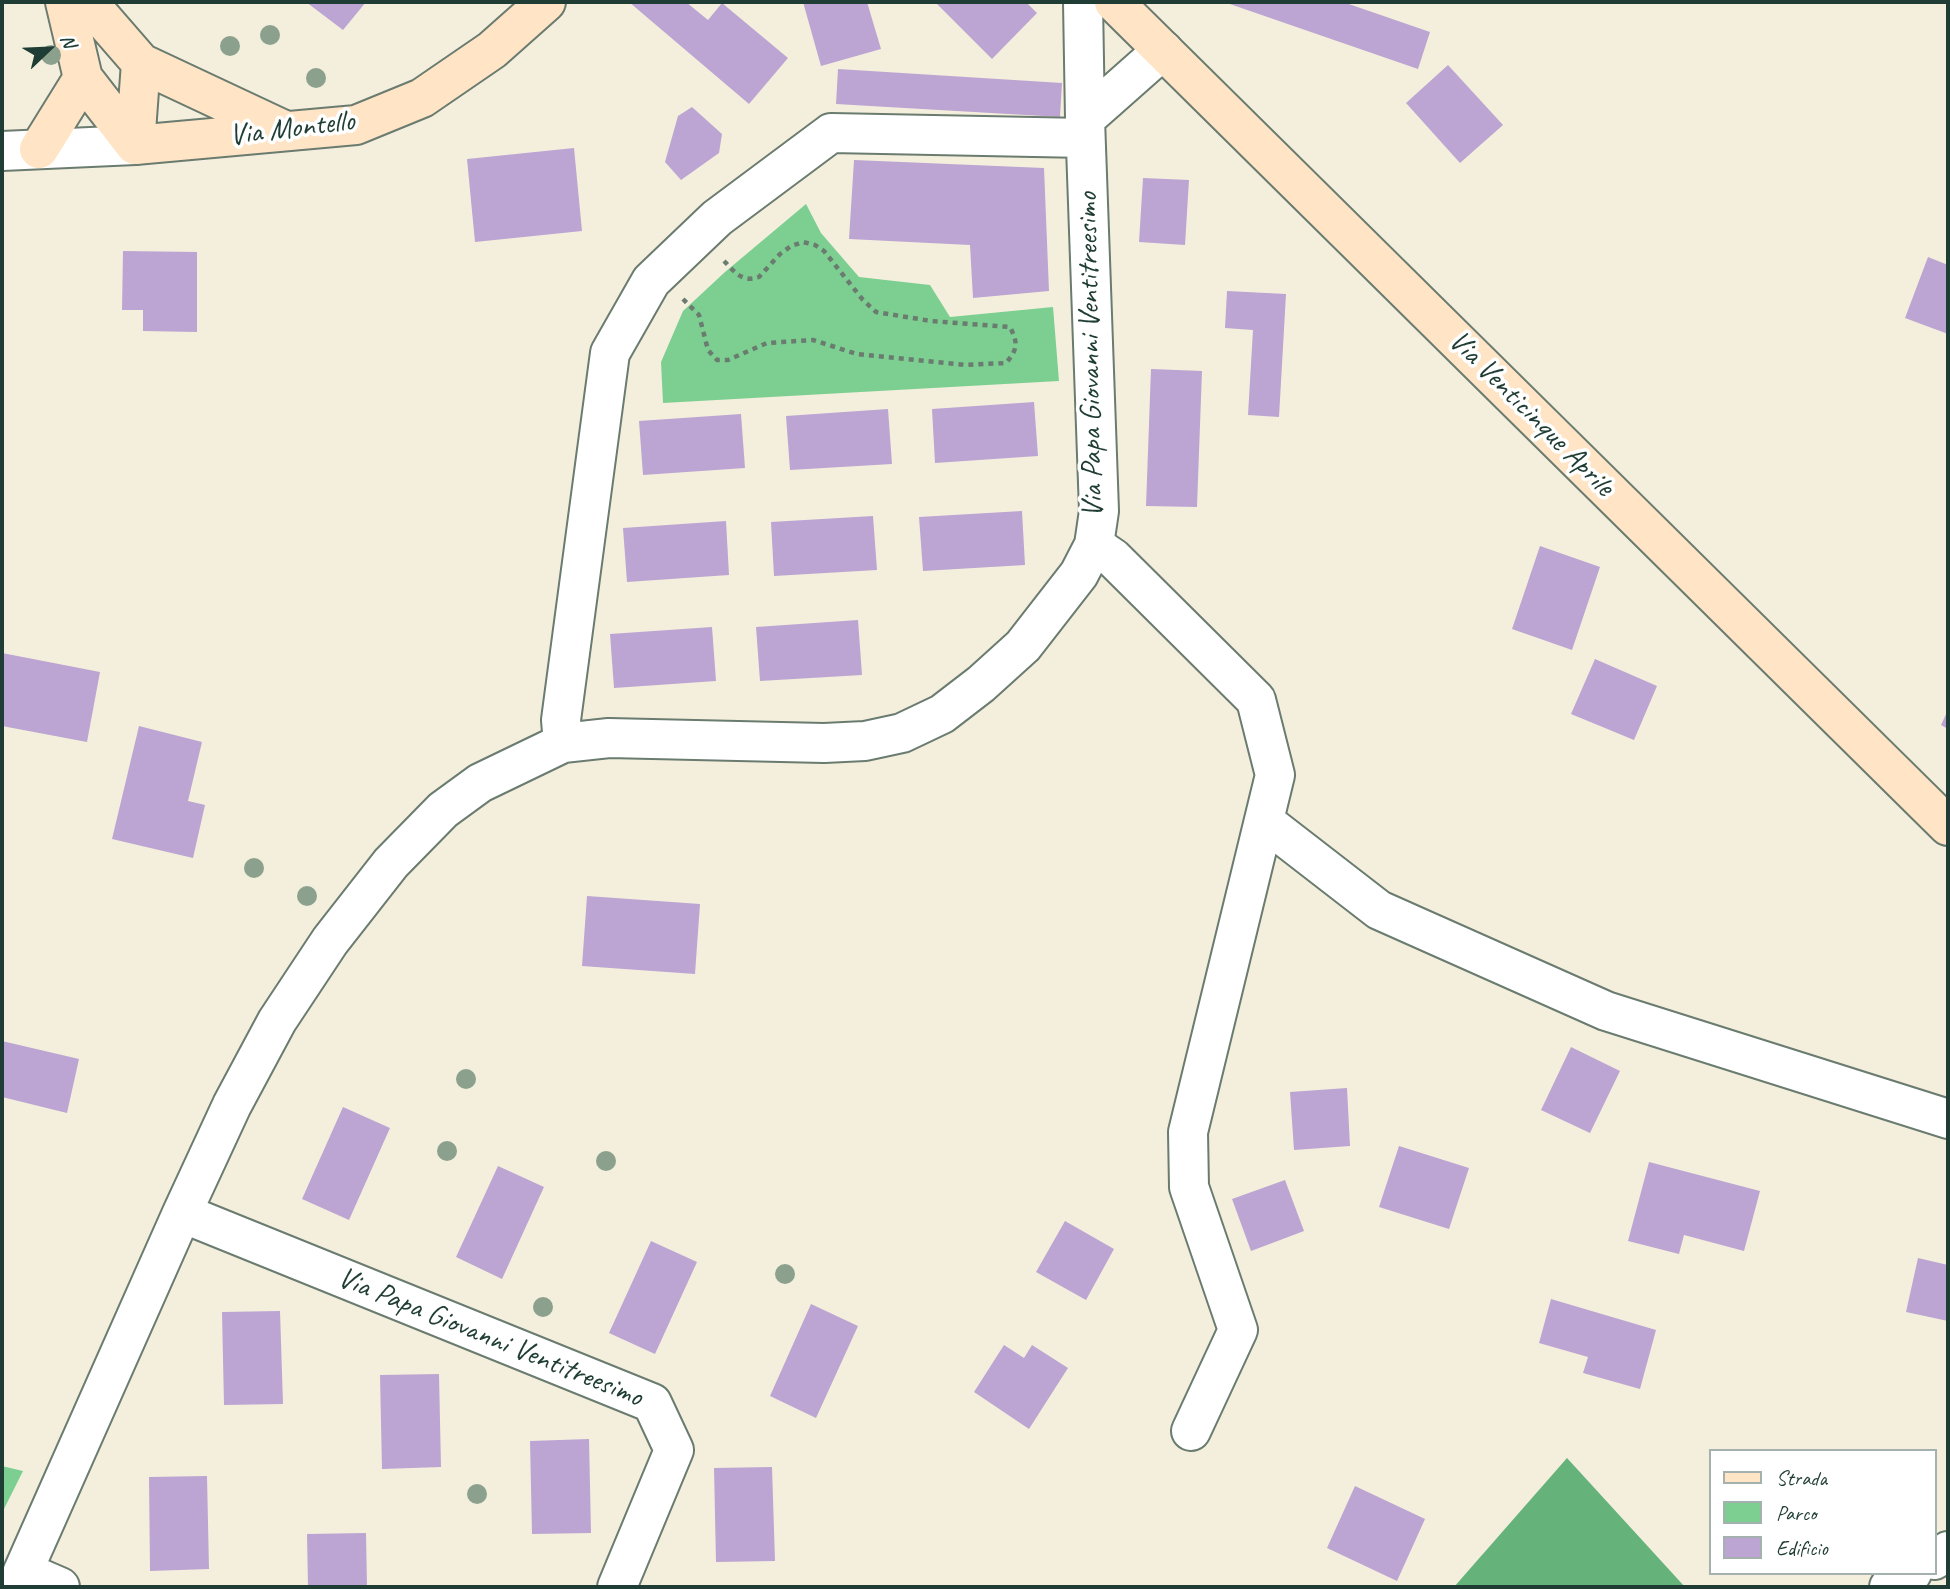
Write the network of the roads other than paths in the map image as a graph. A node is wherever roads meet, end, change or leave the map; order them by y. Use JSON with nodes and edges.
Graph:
{"nodes":[{"id":1,"x":65,"y":2,"type":"edge"},
{"id":2,"x":88,"y":2,"type":"edge"},
{"id":3,"x":546,"y":2,"type":"edge"},
{"id":4,"x":1083,"y":2,"type":"edge"},
{"id":5,"x":1114,"y":2,"type":"edge"},
{"id":6,"x":1163,"y":50,"type":"junction"},
{"id":7,"x":141,"y":64,"type":"junction"},
{"id":8,"x":83,"y":78,"type":"junction"},
{"id":9,"x":1085,"y":128,"type":"junction"},
{"id":10,"x":288,"y":132,"type":"junction"},
{"id":11,"x":135,"y":145,"type":"junction"},
{"id":12,"x":20,"y":150,"type":"edge"},
{"id":13,"x":1094,"y":545,"type":"junction"},
{"id":14,"x":563,"y":743,"type":"junction"},
{"id":15,"x":1264,"y":821,"type":"junction"},
{"id":16,"x":1948,"y":826,"type":"edge"},
{"id":17,"x":1948,"y":1119,"type":"edge"},
{"id":18,"x":182,"y":1213,"type":"junction"},
{"id":19,"x":1191,"y":1432,"type":"dead end"},
{"id":20,"x":1909,"y":1575,"type":"edge"},
{"id":21,"x":20,"y":1579,"type":"edge"},
{"id":22,"x":60,"y":1587,"type":"edge"},
{"id":23,"x":617,"y":1587,"type":"edge"},
{"id":24,"x":1889,"y":1587,"type":"edge"}],
"edges":[{"from":1,"to":8,"type":"main road"},
{"from":2,"to":7,"type":"main road"},
{"from":3,"to":10,"type":"main road","name":"Via Montello"},
{"from":4,"to":9,"type":"street","name":"Via Papa Giovanni Ventitreesimo"},
{"from":5,"to":6,"type":"main road","name":"Via Venticinque Aprile"},
{"from":6,"to":9,"type":"street"},
{"from":6,"to":16,"type":"main road","name":"Via Venticinque Aprile"},
{"from":7,"to":10,"type":"main road"},
{"from":7,"to":11,"type":"main road"},
{"from":8,"to":11,"type":"main road"},
{"from":8,"to":12,"type":"main road"},
{"from":9,"to":13,"type":"street","name":"Via Papa Giovanni Ventitreesimo"},
{"from":9,"to":14,"type":"street"},
{"from":10,"to":11,"type":"main road","name":"Via Montello"},
{"from":11,"to":12,"type":"street","name":"Via Montello"},
{"from":13,"to":14,"type":"street","name":"Via Papa Giovanni Ventitreesimo"},
{"from":13,"to":15,"type":"street"},
{"from":14,"to":18,"type":"street","name":"Via Papa Giovanni Ventitreesimo"},
{"from":15,"to":17,"type":"street"},
{"from":15,"to":19,"type":"street"},
{"from":18,"to":21,"type":"street","name":"Via Papa Giovanni Ventitreesimo"},
{"from":18,"to":23,"type":"street","name":"Via Papa Giovanni Ventitreesimo"},
{"from":20,"to":24,"type":"street"},
{"from":21,"to":22,"type":"street","name":"Via Papa Giovanni Ventitreesimo"}]}
